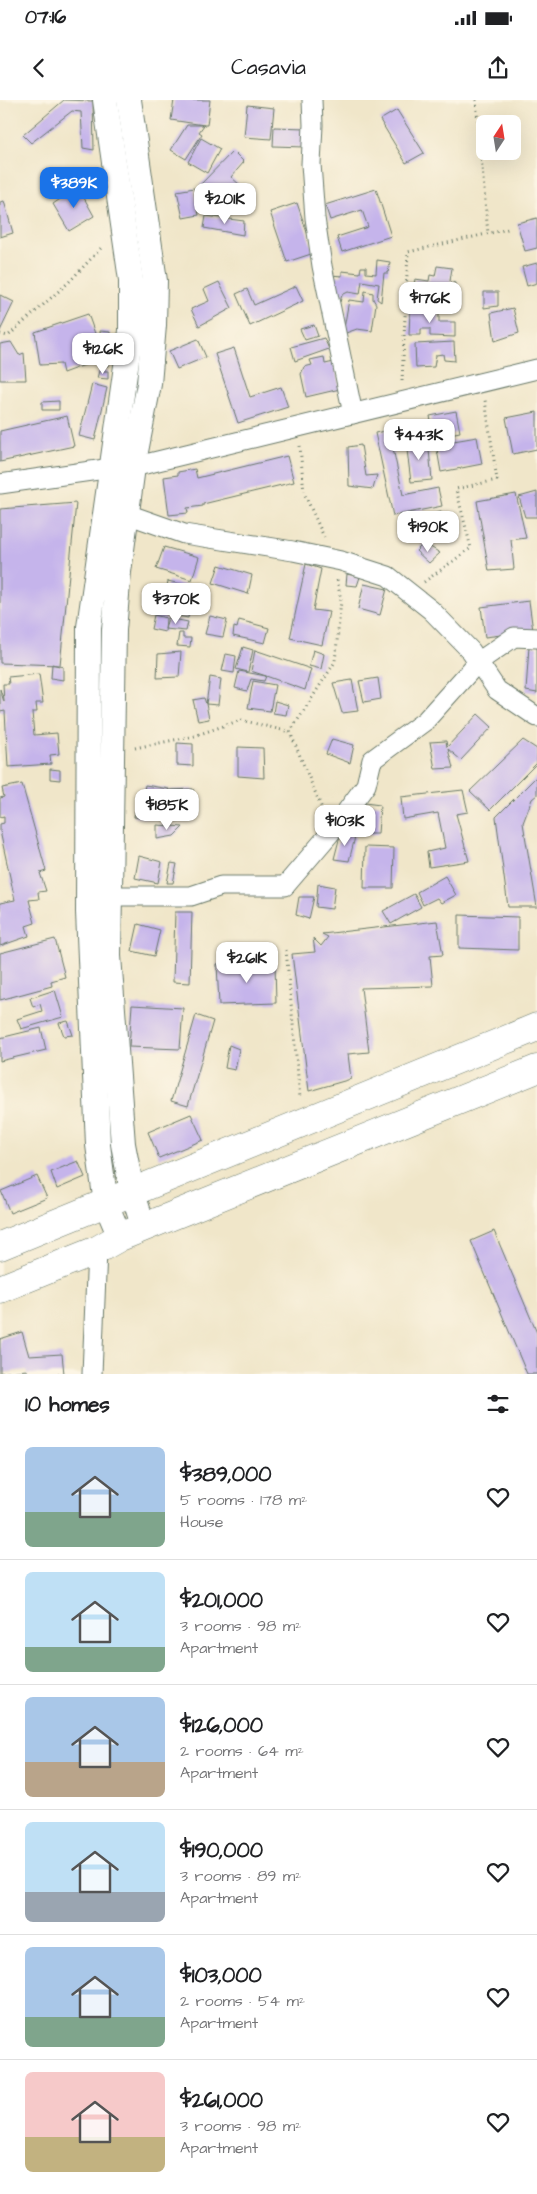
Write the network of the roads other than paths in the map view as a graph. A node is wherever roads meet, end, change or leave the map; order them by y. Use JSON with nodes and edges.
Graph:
{"nodes":[{"id":1,"x":105,"y":100,"type":"edge"},
{"id":2,"x":130,"y":100,"type":"edge"},
{"id":3,"x":312,"y":100,"type":"edge"},
{"id":4,"x":537,"y":369,"type":"edge"},
{"id":5,"x":353,"y":414,"type":"junction"},
{"id":6,"x":122,"y":467,"type":"junction"},
{"id":7,"x":0,"y":484,"type":"edge"},
{"id":8,"x":127,"y":514,"type":"junction"},
{"id":9,"x":537,"y":638,"type":"edge"},
{"id":10,"x":478,"y":662,"type":"junction"},
{"id":11,"x":537,"y":717,"type":"edge"},
{"id":12,"x":110,"y":896,"type":"junction"},
{"id":13,"x":537,"y":1027,"type":"edge"},
{"id":14,"x":537,"y":1069,"type":"edge"},
{"id":15,"x":132,"y":1191,"type":"junction"},
{"id":16,"x":106,"y":1204,"type":"junction"},
{"id":17,"x":120,"y":1238,"type":"junction"},
{"id":18,"x":0,"y":1246,"type":"edge"},
{"id":19,"x":0,"y":1289,"type":"edge"},
{"id":20,"x":92,"y":1374,"type":"edge"}],
"edges":[{"from":1,"to":6,"type":"street"},
{"from":2,"to":6,"type":"street"},
{"from":3,"to":5,"type":"street"},
{"from":4,"to":5,"type":"street"},
{"from":5,"to":6,"type":"street"},
{"from":6,"to":7,"type":"street"},
{"from":6,"to":8,"type":"street"},
{"from":6,"to":16,"type":"street"},
{"from":8,"to":10,"type":"street"},
{"from":8,"to":12,"type":"street"},
{"from":9,"to":10,"type":"street"},
{"from":10,"to":11,"type":"street"},
{"from":10,"to":12,"type":"street"},
{"from":12,"to":15,"type":"street"},
{"from":13,"to":15,"type":"highway"},
{"from":14,"to":17,"type":"highway"},
{"from":15,"to":16,"type":"highway"},
{"from":15,"to":17,"type":"street"},
{"from":16,"to":17,"type":"street"},
{"from":16,"to":18,"type":"highway"},
{"from":17,"to":19,"type":"highway"},
{"from":17,"to":20,"type":"street"}]}
